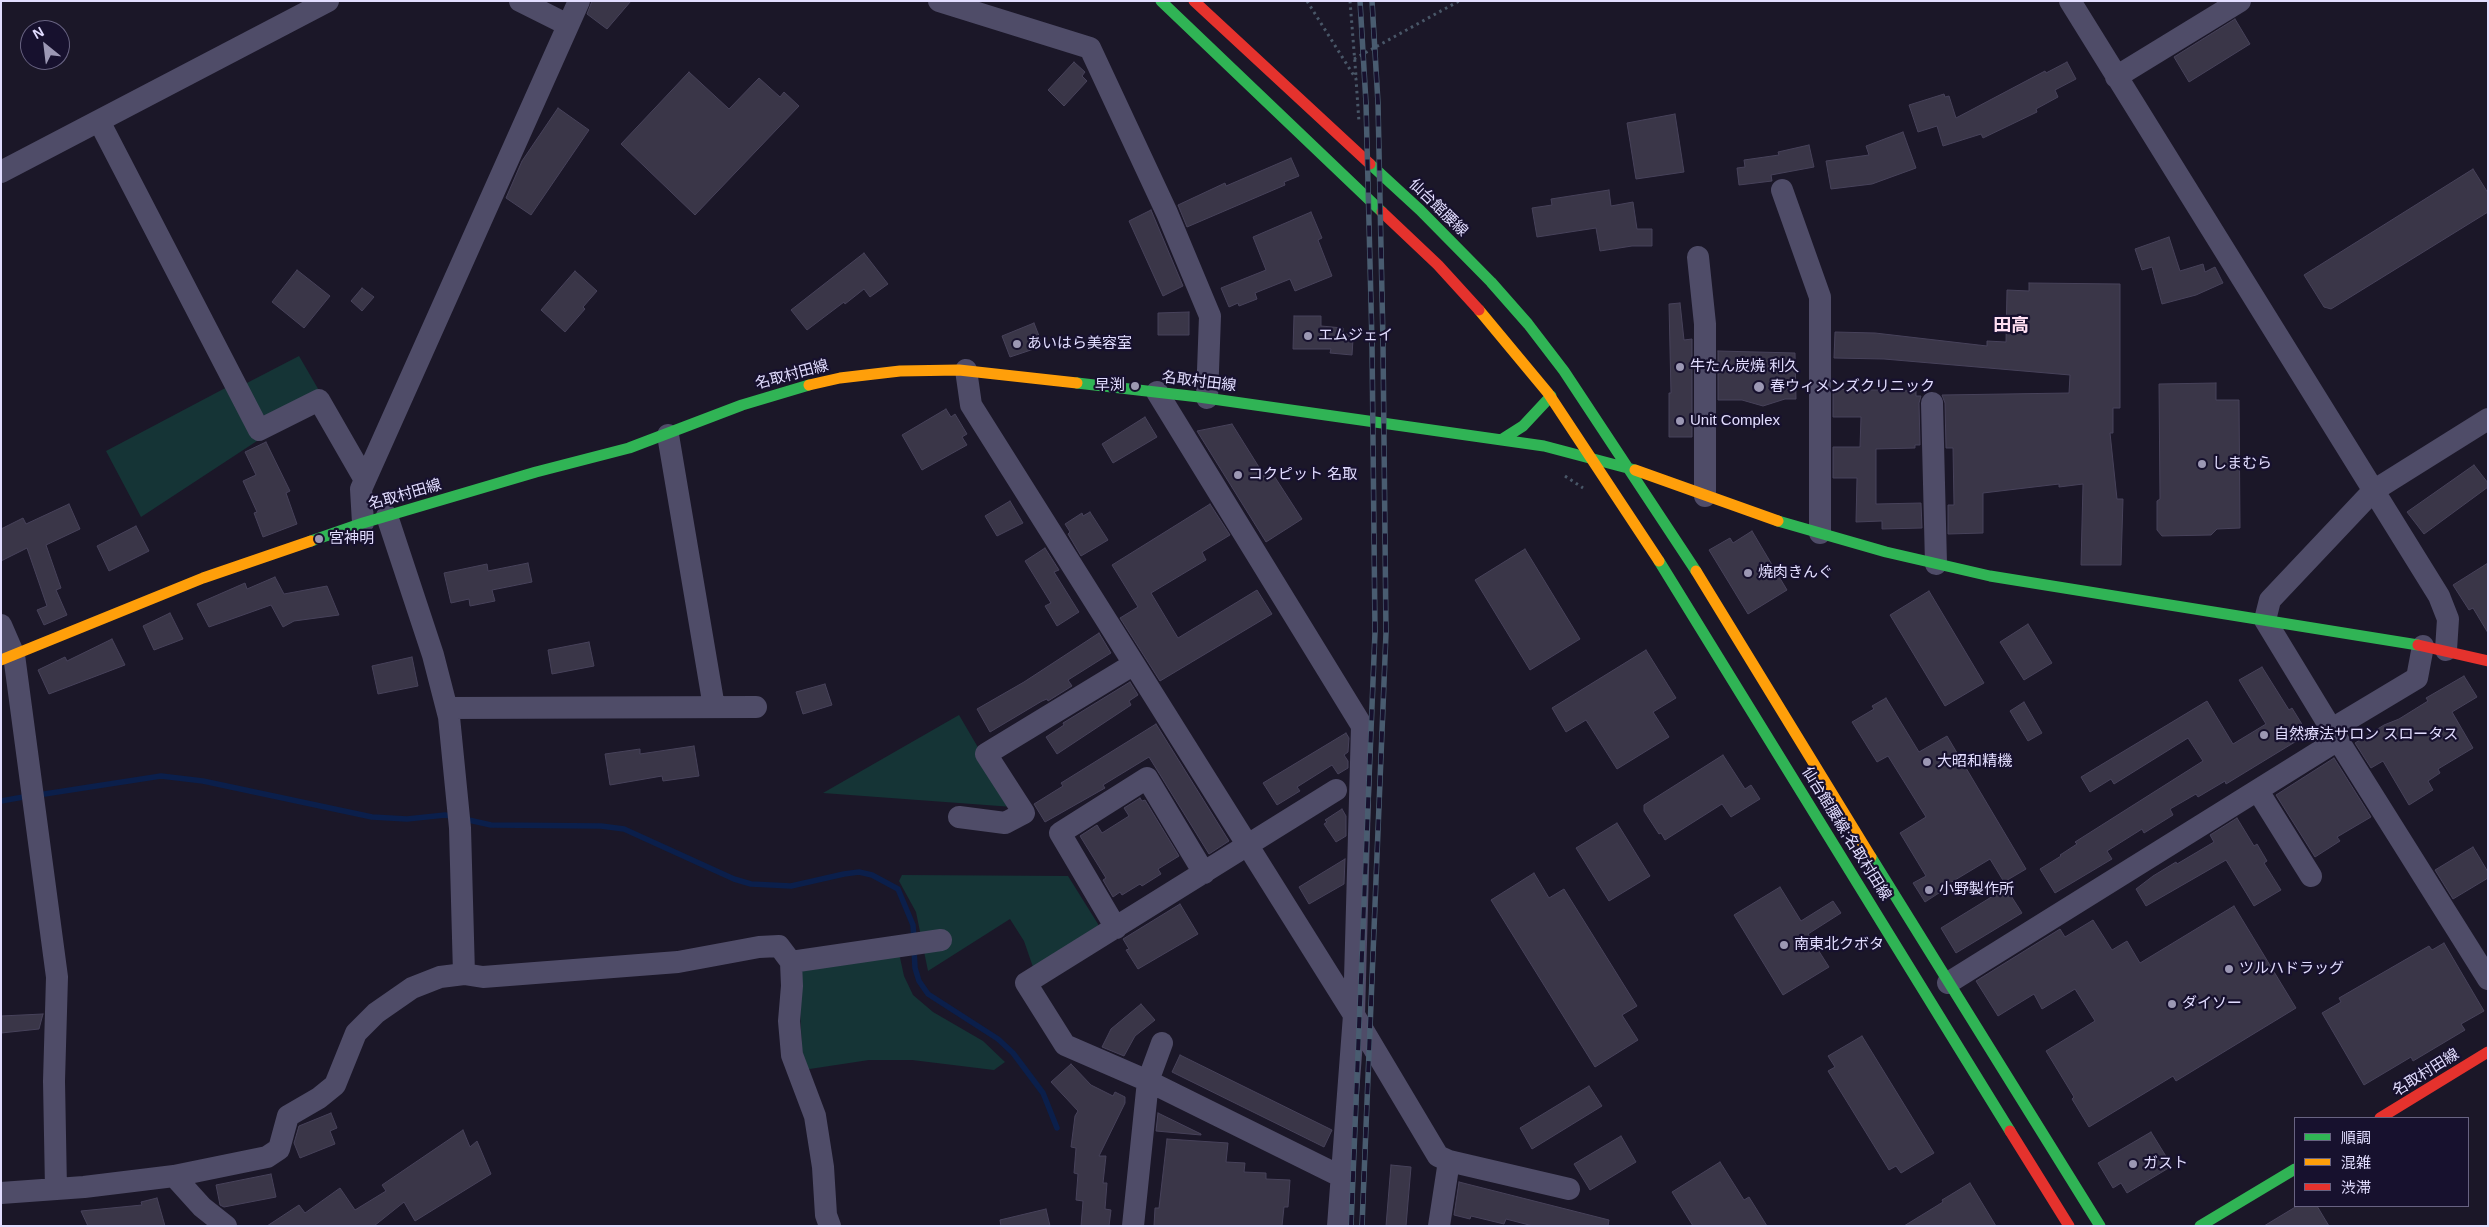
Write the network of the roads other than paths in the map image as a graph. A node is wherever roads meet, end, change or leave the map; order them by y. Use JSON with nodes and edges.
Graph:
{"nodes":[{"id":1,"x":328,"y":1,"type":"edge"},
{"id":2,"x":520,"y":1,"type":"edge"},
{"id":3,"x":579,"y":1,"type":"edge"},
{"id":4,"x":939,"y":1,"type":"edge"},
{"id":5,"x":1161,"y":1,"type":"edge"},
{"id":6,"x":1194,"y":1,"type":"edge"},
{"id":7,"x":2070,"y":1,"type":"edge"},
{"id":8,"x":2240,"y":1,"type":"edge"},
{"id":9,"x":568,"y":25,"type":"junction"},
{"id":10,"x":2116,"y":77,"type":"junction"},
{"id":11,"x":98,"y":121,"type":"junction"},
{"id":12,"x":1,"y":172,"type":"edge"},
{"id":13,"x":1782,"y":190,"type":"dead end"},
{"id":14,"x":1698,"y":257,"type":"dead end"},
{"id":15,"x":966,"y":370,"type":"junction"},
{"id":16,"x":1157,"y":392,"type":"junction"},
{"id":17,"x":1550,"y":396,"type":"junction"},
{"id":18,"x":1207,"y":398,"type":"junction"},
{"id":19,"x":1932,"y":402,"type":"dead end"},
{"id":20,"x":2488,"y":419,"type":"edge"},
{"id":21,"x":668,"y":435,"type":"junction"},
{"id":22,"x":1501,"y":440,"type":"junction"},
{"id":23,"x":1594,"y":460,"type":"junction"},
{"id":24,"x":1627,"y":467,"type":"junction"},
{"id":25,"x":365,"y":480,"type":"junction"},
{"id":26,"x":2374,"y":491,"type":"junction"},
{"id":27,"x":1705,"y":496,"type":"junction"},
{"id":28,"x":387,"y":516,"type":"junction"},
{"id":29,"x":363,"y":523,"type":"junction"},
{"id":30,"x":1820,"y":533,"type":"junction"},
{"id":31,"x":1936,"y":564,"type":"junction"},
{"id":32,"x":2266,"y":620,"type":"junction"},
{"id":33,"x":1,"y":625,"type":"edge"},
{"id":34,"x":2423,"y":646,"type":"junction"},
{"id":35,"x":2446,"y":650,"type":"junction"},
{"id":36,"x":8,"y":658,"type":"edge"},
{"id":37,"x":2488,"y":661,"type":"edge"},
{"id":38,"x":1134,"y":664,"type":"junction"},
{"id":39,"x":714,"y":707,"type":"junction"},
{"id":40,"x":756,"y":707,"type":"dead end"},
{"id":41,"x":447,"y":708,"type":"junction"},
{"id":42,"x":2335,"y":735,"type":"junction"},
{"id":43,"x":1336,"y":790,"type":"dead end"},
{"id":44,"x":2258,"y":790,"type":"junction"},
{"id":45,"x":959,"y":817,"type":"dead end"},
{"id":46,"x":1248,"y":846,"type":"junction"},
{"id":47,"x":1204,"y":873,"type":"junction"},
{"id":48,"x":2311,"y":876,"type":"dead end"},
{"id":49,"x":1116,"y":928,"type":"junction"},
{"id":50,"x":941,"y":940,"type":"dead end"},
{"id":51,"x":791,"y":962,"type":"junction"},
{"id":52,"x":464,"y":974,"type":"junction"},
{"id":53,"x":2488,"y":979,"type":"edge"},
{"id":54,"x":1948,"y":983,"type":"junction"},
{"id":55,"x":1354,"y":1015,"type":"junction"},
{"id":56,"x":1162,"y":1043,"type":"dead end"},
{"id":57,"x":2488,"y":1052,"type":"edge"},
{"id":58,"x":1148,"y":1081,"type":"junction"},
{"id":59,"x":2382,"y":1117,"type":"edge"},
{"id":60,"x":1449,"y":1162,"type":"junction"},
{"id":61,"x":2294,"y":1170,"type":"edge"},
{"id":62,"x":174,"y":1176,"type":"junction"},
{"id":63,"x":1342,"y":1177,"type":"junction"},
{"id":64,"x":56,"y":1189,"type":"junction"},
{"id":65,"x":1569,"y":1189,"type":"dead end"},
{"id":66,"x":1,"y":1193,"type":"edge"},
{"id":67,"x":226,"y":1226,"type":"edge"},
{"id":68,"x":830,"y":1226,"type":"edge"},
{"id":69,"x":1133,"y":1226,"type":"edge"},
{"id":70,"x":1338,"y":1226,"type":"edge"},
{"id":71,"x":1439,"y":1226,"type":"edge"},
{"id":72,"x":2069,"y":1226,"type":"edge"},
{"id":73,"x":2100,"y":1226,"type":"edge"},
{"id":74,"x":2200,"y":1226,"type":"edge"}],
"edges":[{"from":1,"to":11,"type":"street"},
{"from":2,"to":9,"type":"street"},
{"from":3,"to":9,"type":"street"},
{"from":4,"to":18,"type":"street"},
{"from":5,"to":17,"type":"main road"},
{"from":6,"to":24,"type":"main road","name":"仙台館腰線"},
{"from":7,"to":10,"type":"street"},
{"from":8,"to":10,"type":"street"},
{"from":9,"to":25,"type":"street"},
{"from":10,"to":26,"type":"street"},
{"from":11,"to":12,"type":"street"},
{"from":11,"to":25,"type":"street"},
{"from":13,"to":30,"type":"street"},
{"from":14,"to":27,"type":"street"},
{"from":15,"to":16,"type":"main road","name":"名取村田線"},
{"from":15,"to":21,"type":"main road","name":"名取村田線"},
{"from":15,"to":38,"type":"street"},
{"from":16,"to":18,"type":"main road","name":"名取村田線"},
{"from":16,"to":55,"type":"street"},
{"from":17,"to":22,"type":"main road"},
{"from":17,"to":23,"type":"main road"},
{"from":18,"to":22,"type":"main road","name":"名取村田線"},
{"from":19,"to":31,"type":"street"},
{"from":20,"to":26,"type":"street"},
{"from":21,"to":28,"type":"main road","name":"名取村田線"},
{"from":21,"to":39,"type":"street"},
{"from":22,"to":23,"type":"main road","name":"名取村田線"},
{"from":23,"to":24,"type":"main road","name":"名取村田線"},
{"from":23,"to":72,"type":"main road","name":"仙台館腰線;名取村田線"},
{"from":24,"to":27,"type":"main road","name":"名取村田線"},
{"from":24,"to":54,"type":"main road","name":"仙台館腰線;名取村田線"},
{"from":25,"to":29,"type":"street"},
{"from":26,"to":32,"type":"street"},
{"from":26,"to":35,"type":"street"},
{"from":27,"to":30,"type":"main road","name":"名取村田線"},
{"from":28,"to":29,"type":"main road","name":"名取村田線"},
{"from":28,"to":41,"type":"street"},
{"from":29,"to":36,"type":"main road","name":"名取村田線"},
{"from":30,"to":31,"type":"main road","name":"名取村田線"},
{"from":31,"to":32,"type":"main road","name":"名取村田線"},
{"from":32,"to":34,"type":"main road","name":"名取村田線"},
{"from":32,"to":42,"type":"street"},
{"from":33,"to":36,"type":"street"},
{"from":34,"to":35,"type":"main road","name":"名取村田線"},
{"from":34,"to":42,"type":"street"},
{"from":35,"to":37,"type":"main road","name":"名取村田線"},
{"from":36,"to":64,"type":"street"},
{"from":38,"to":45,"type":"street"},
{"from":38,"to":46,"type":"street"},
{"from":39,"to":40,"type":"street"},
{"from":39,"to":41,"type":"street"},
{"from":41,"to":52,"type":"street"},
{"from":42,"to":44,"type":"street"},
{"from":42,"to":53,"type":"street"},
{"from":43,"to":46,"type":"street"},
{"from":44,"to":48,"type":"street"},
{"from":44,"to":54,"type":"street"},
{"from":46,"to":47,"type":"street"},
{"from":46,"to":55,"type":"street"},
{"from":47,"to":49,"type":"street"},
{"from":47,"to":49,"type":"street"},
{"from":49,"to":58,"type":"street"},
{"from":50,"to":51,"type":"street"},
{"from":51,"to":52,"type":"street"},
{"from":51,"to":68,"type":"street"},
{"from":52,"to":62,"type":"street"},
{"from":54,"to":73,"type":"main road","name":"仙台館腰線;名取村田線"},
{"from":55,"to":60,"type":"street"},
{"from":55,"to":63,"type":"street"},
{"from":56,"to":58,"type":"street"},
{"from":57,"to":59,"type":"main road","name":"名取村田線"},
{"from":58,"to":63,"type":"street"},
{"from":58,"to":69,"type":"street"},
{"from":60,"to":65,"type":"street"},
{"from":60,"to":71,"type":"street"},
{"from":61,"to":74,"type":"main road"},
{"from":62,"to":64,"type":"street"},
{"from":62,"to":67,"type":"street"},
{"from":63,"to":70,"type":"street"},
{"from":64,"to":66,"type":"street"}]}
